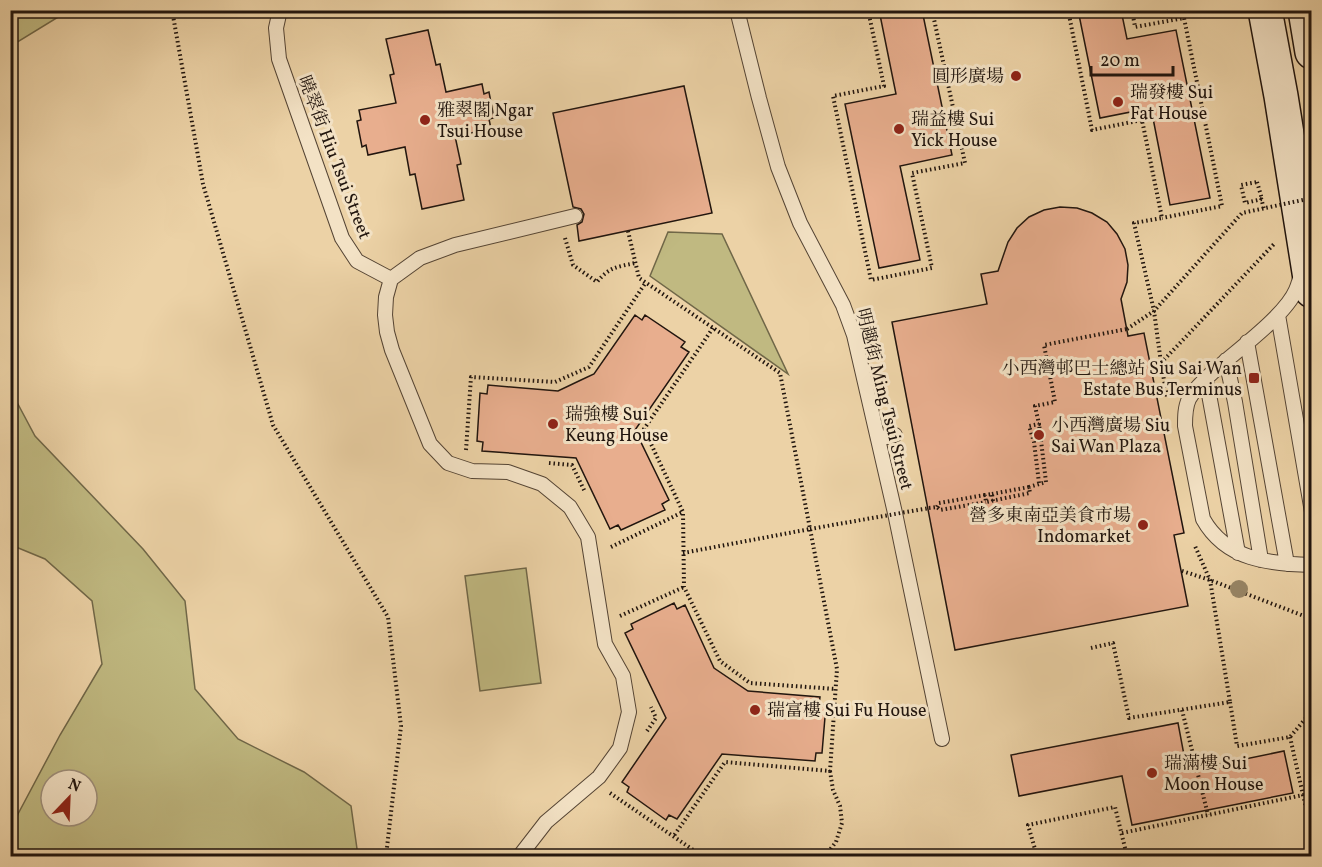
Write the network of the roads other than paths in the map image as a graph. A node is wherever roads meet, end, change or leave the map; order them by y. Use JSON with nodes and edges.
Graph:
{"nodes":[{"id":1,"x":280,"y":10,"type":"edge"},
{"id":2,"x":737,"y":10,"type":"edge"},
{"id":3,"x":1265,"y":10,"type":"edge"},
{"id":4,"x":1305,"y":10,"type":"edge"},
{"id":5,"x":1311,"y":52,"type":"edge"},
{"id":6,"x":575,"y":216,"type":"dead end"},
{"id":7,"x":1290,"y":247,"type":"junction"},
{"id":8,"x":391,"y":279,"type":"junction"},
{"id":9,"x":1311,"y":291,"type":"edge"},
{"id":10,"x":1278,"y":315,"type":"junction"},
{"id":11,"x":1247,"y":342,"type":"junction"},
{"id":12,"x":1226,"y":360,"type":"junction"},
{"id":13,"x":1206,"y":378,"type":"junction"},
{"id":14,"x":895,"y":435,"type":"dead end"},
{"id":15,"x":878,"y":439,"type":"junction"},
{"id":16,"x":1311,"y":512,"type":"edge"},
{"id":17,"x":1238,"y":553,"type":"junction"},
{"id":18,"x":1261,"y":560,"type":"junction"},
{"id":19,"x":1287,"y":564,"type":"junction"},
{"id":20,"x":1311,"y":565,"type":"edge"},
{"id":21,"x":942,"y":739,"type":"dead end"},
{"id":22,"x":522,"y":856,"type":"edge"}],
"edges":[{"from":1,"to":8,"type":"lane","name":"曉翠街 Hiu Tsui Street"},
{"from":2,"to":15,"type":"lane","name":"明趣街 Ming Tsui Street"},
{"from":3,"to":7,"type":"main road"},
{"from":4,"to":5,"type":"main road"},
{"from":6,"to":8,"type":"lane"},
{"from":7,"to":9,"type":"main road"},
{"from":7,"to":10,"type":"lane"},
{"from":8,"to":22,"type":"lane"},
{"from":10,"to":11,"type":"lane"},
{"from":10,"to":16,"type":"lane"},
{"from":11,"to":12,"type":"lane"},
{"from":11,"to":19,"type":"lane"},
{"from":12,"to":13,"type":"lane"},
{"from":12,"to":18,"type":"lane"},
{"from":13,"to":17,"type":"lane"},
{"from":13,"to":17,"type":"lane"},
{"from":14,"to":15,"type":"lane"},
{"from":15,"to":21,"type":"lane","name":"明趣街 Ming Tsui Street"},
{"from":17,"to":18,"type":"lane"},
{"from":18,"to":19,"type":"lane"},
{"from":19,"to":20,"type":"lane"}]}
